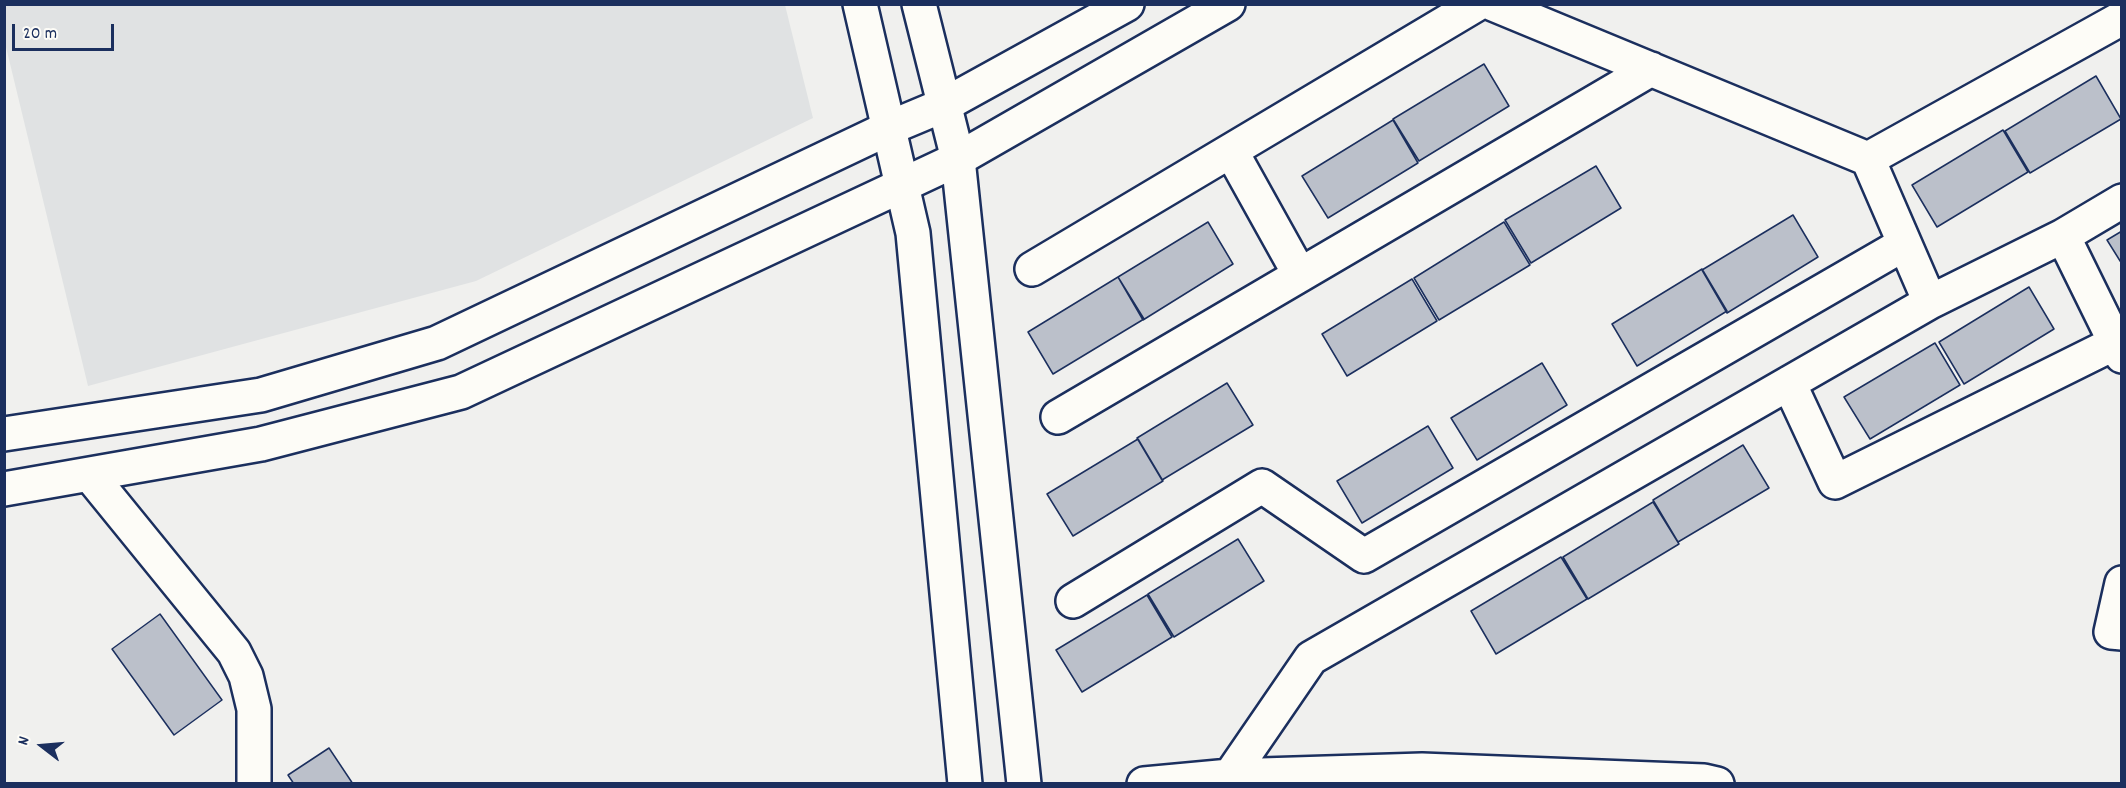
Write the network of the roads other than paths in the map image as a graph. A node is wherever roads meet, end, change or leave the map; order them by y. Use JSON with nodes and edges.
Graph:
{"nodes":[{"id":1,"x":860,"y":4,"type":"edge"},
{"id":2,"x":919,"y":4,"type":"edge"},
{"id":3,"x":1126,"y":4,"type":"edge"},
{"id":4,"x":1228,"y":4,"type":"edge"},
{"id":5,"x":1477,"y":4,"type":"edge"},
{"id":6,"x":1493,"y":4,"type":"edge"},
{"id":7,"x":2121,"y":18,"type":"edge"},
{"id":8,"x":1650,"y":69,"type":"junction"},
{"id":9,"x":944,"y":105,"type":"junction"},
{"id":10,"x":889,"y":128,"type":"junction"},
{"id":11,"x":1231,"y":151,"type":"junction"},
{"id":12,"x":958,"y":159,"type":"junction"},
{"id":13,"x":1868,"y":159,"type":"junction"},
{"id":14,"x":904,"y":186,"type":"junction"},
{"id":15,"x":2121,"y":201,"type":"edge"},
{"id":16,"x":2063,"y":236,"type":"junction"},
{"id":17,"x":1904,"y":244,"type":"junction"},
{"id":18,"x":1032,"y":269,"type":"dead end"},
{"id":19,"x":1300,"y":275,"type":"junction"},
{"id":20,"x":1930,"y":302,"type":"junction"},
{"id":21,"x":2118,"y":349,"type":"edge"},
{"id":22,"x":1789,"y":383,"type":"junction"},
{"id":23,"x":1058,"y":417,"type":"dead end"},
{"id":24,"x":4,"y":434,"type":"edge"},
{"id":25,"x":90,"y":475,"type":"junction"},
{"id":26,"x":4,"y":489,"type":"edge"},
{"id":27,"x":2121,"y":583,"type":"edge"},
{"id":28,"x":1073,"y":601,"type":"dead end"},
{"id":29,"x":2121,"y":633,"type":"edge"},
{"id":30,"x":1230,"y":776,"type":"junction"},
{"id":31,"x":255,"y":783,"type":"edge"},
{"id":32,"x":965,"y":783,"type":"edge"},
{"id":33,"x":1024,"y":783,"type":"edge"},
{"id":34,"x":1144,"y":783,"type":"edge"},
{"id":35,"x":1717,"y":783,"type":"edge"}],
"edges":[{"from":1,"to":10,"type":"street"},
{"from":2,"to":9,"type":"street"},
{"from":3,"to":9,"type":"street"},
{"from":4,"to":12,"type":"street"},
{"from":5,"to":11,"type":"street"},
{"from":6,"to":8,"type":"street"},
{"from":7,"to":13,"type":"street"},
{"from":8,"to":13,"type":"street"},
{"from":8,"to":19,"type":"street"},
{"from":9,"to":10,"type":"street"},
{"from":9,"to":12,"type":"street"},
{"from":10,"to":14,"type":"street"},
{"from":10,"to":24,"type":"street"},
{"from":11,"to":18,"type":"street"},
{"from":11,"to":19,"type":"street"},
{"from":12,"to":14,"type":"street"},
{"from":12,"to":33,"type":"street"},
{"from":13,"to":17,"type":"street"},
{"from":14,"to":25,"type":"street"},
{"from":14,"to":32,"type":"street"},
{"from":15,"to":16,"type":"street"},
{"from":16,"to":20,"type":"street"},
{"from":16,"to":21,"type":"street"},
{"from":17,"to":20,"type":"street"},
{"from":17,"to":28,"type":"street"},
{"from":19,"to":23,"type":"street"},
{"from":20,"to":22,"type":"street"},
{"from":21,"to":22,"type":"street"},
{"from":22,"to":30,"type":"street"},
{"from":25,"to":26,"type":"street"},
{"from":25,"to":31,"type":"street"},
{"from":27,"to":29,"type":"street"},
{"from":30,"to":34,"type":"street"},
{"from":30,"to":35,"type":"street"}]}
